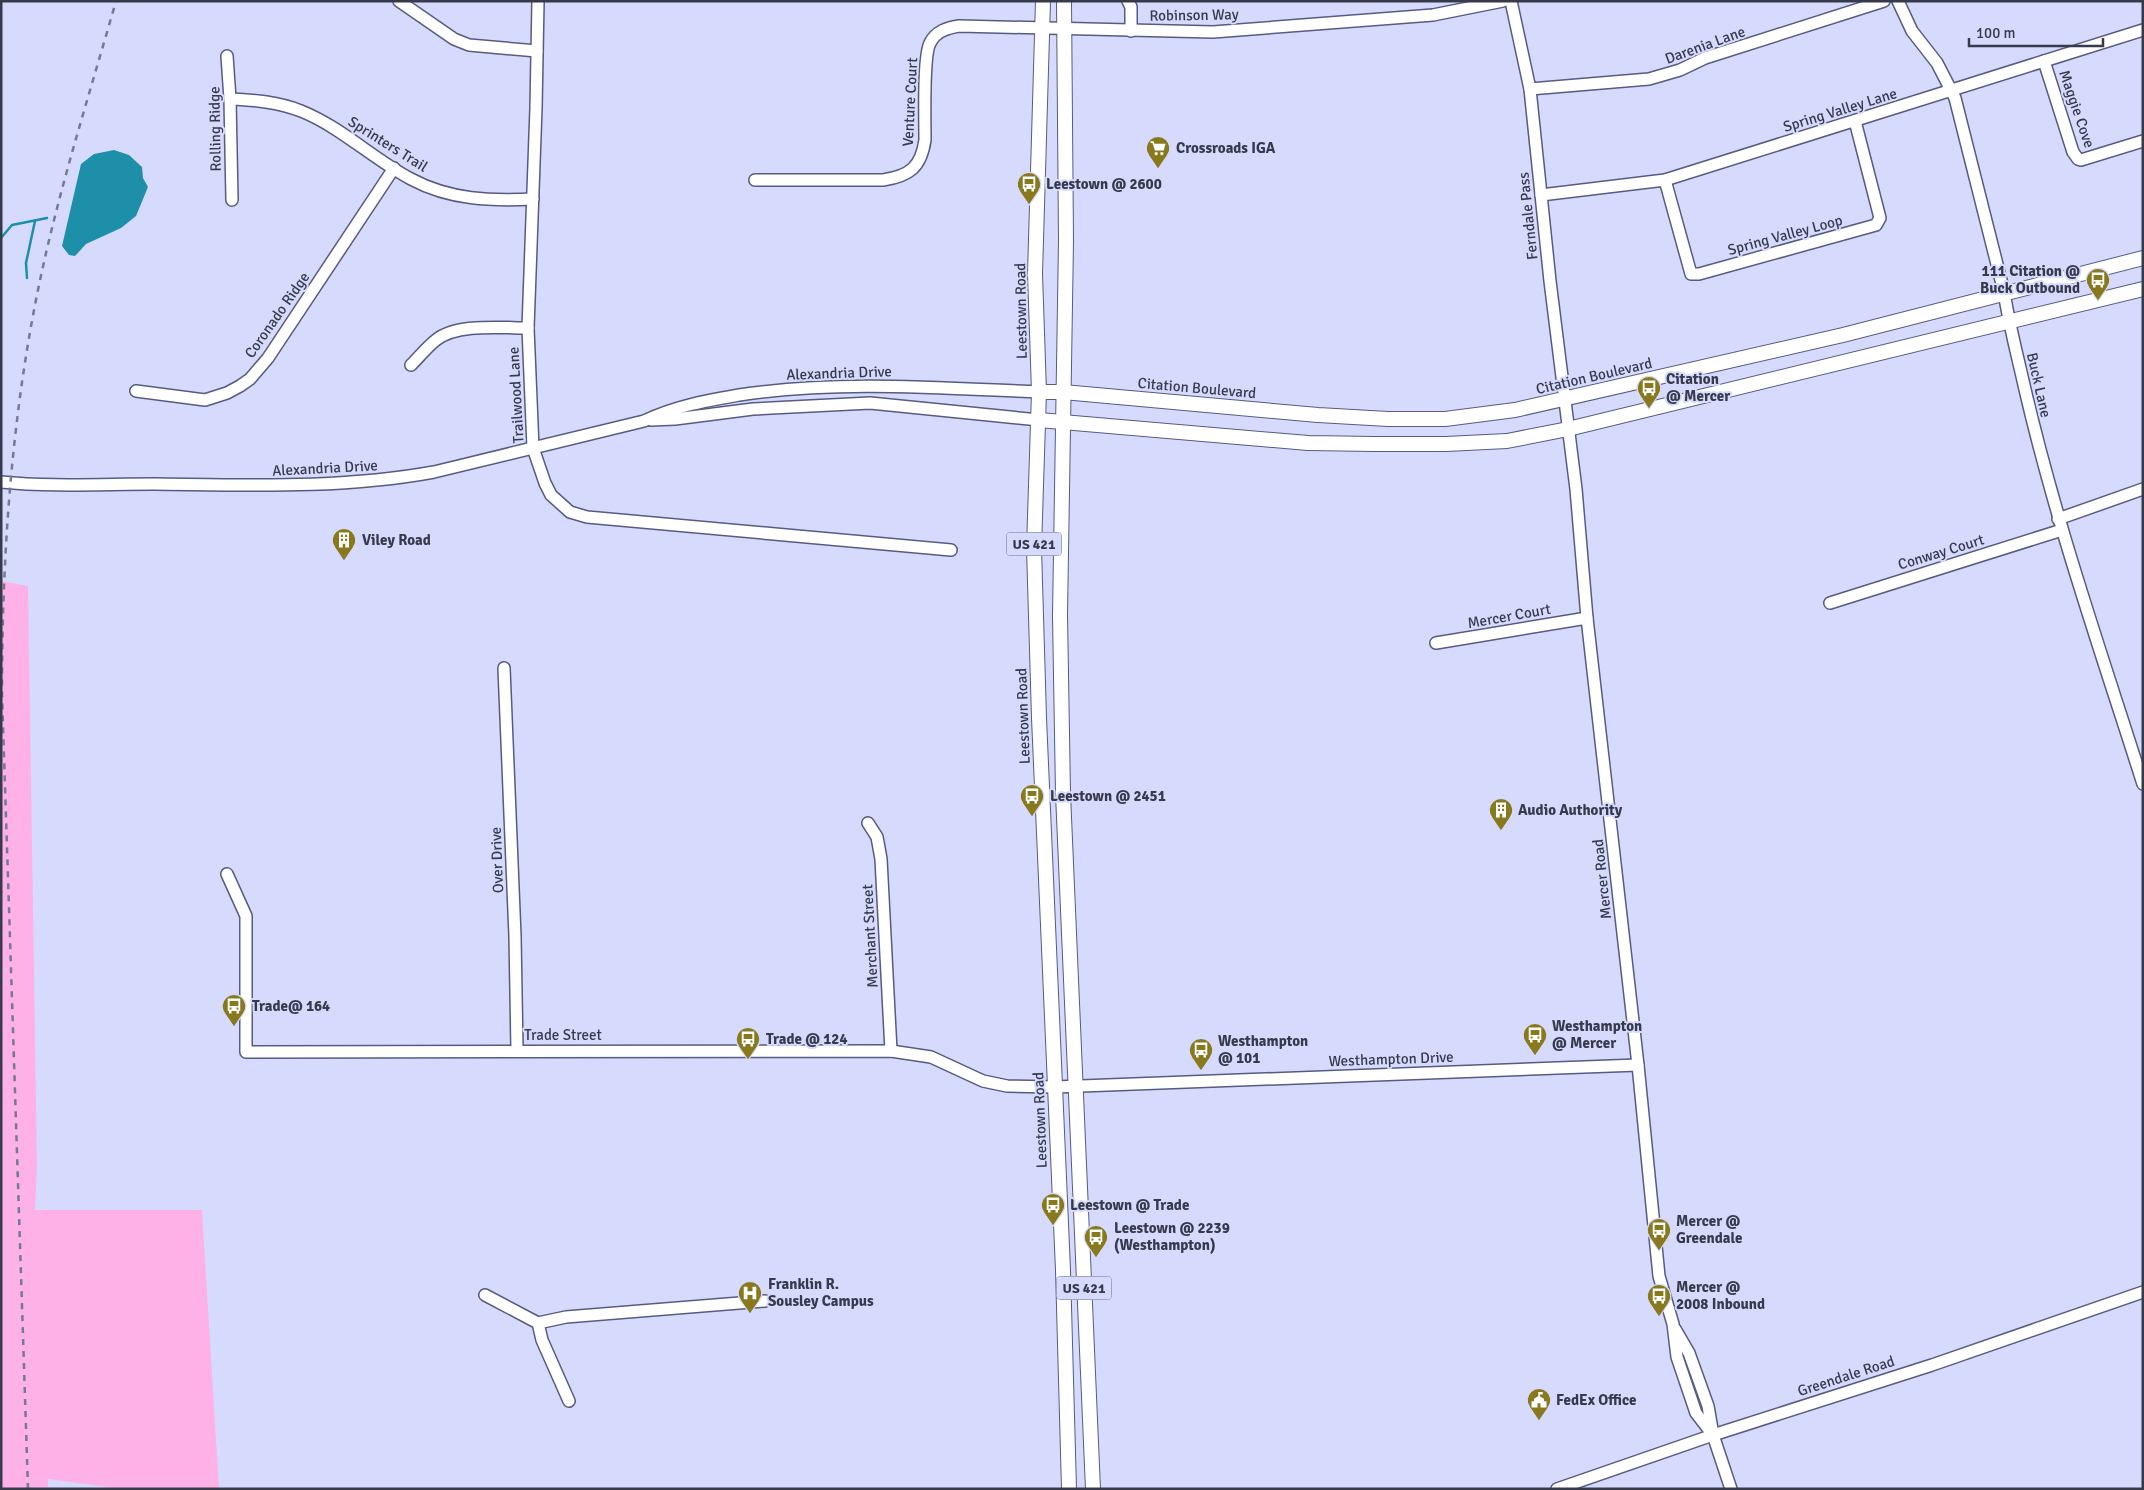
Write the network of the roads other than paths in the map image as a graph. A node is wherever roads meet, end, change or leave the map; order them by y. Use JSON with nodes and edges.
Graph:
{"nodes":[{"id":1,"x":399,"y":1,"type":"edge"},
{"id":2,"x":538,"y":1,"type":"edge"},
{"id":3,"x":1044,"y":1,"type":"edge"},
{"id":4,"x":1064,"y":1,"type":"edge"},
{"id":5,"x":1128,"y":1,"type":"edge"},
{"id":6,"x":1503,"y":1,"type":"edge"},
{"id":7,"x":1511,"y":1,"type":"edge"},
{"id":8,"x":1884,"y":1,"type":"edge"},
{"id":9,"x":1898,"y":1,"type":"edge"},
{"id":10,"x":1043,"y":29,"type":"junction"},
{"id":11,"x":1063,"y":29,"type":"junction"},
{"id":12,"x":2143,"y":30,"type":"edge"},
{"id":13,"x":1131,"y":31,"type":"junction"},
{"id":14,"x":537,"y":51,"type":"junction"},
{"id":15,"x":227,"y":56,"type":"dead end"},
{"id":16,"x":2044,"y":61,"type":"junction"},
{"id":17,"x":1530,"y":89,"type":"junction"},
{"id":18,"x":1953,"y":90,"type":"junction"},
{"id":19,"x":230,"y":99,"type":"junction"},
{"id":20,"x":1855,"y":121,"type":"junction"},
{"id":21,"x":2143,"y":141,"type":"edge"},
{"id":22,"x":394,"y":168,"type":"junction"},
{"id":23,"x":755,"y":180,"type":"dead end"},
{"id":24,"x":1665,"y":180,"type":"junction"},
{"id":25,"x":1541,"y":195,"type":"junction"},
{"id":26,"x":533,"y":199,"type":"junction"},
{"id":27,"x":232,"y":200,"type":"dead end"},
{"id":28,"x":2143,"y":258,"type":"edge"},
{"id":29,"x":2143,"y":289,"type":"edge"},
{"id":30,"x":2004,"y":292,"type":"junction"},
{"id":31,"x":2009,"y":322,"type":"junction"},
{"id":32,"x":528,"y":328,"type":"junction"},
{"id":33,"x":411,"y":365,"type":"dead end"},
{"id":34,"x":136,"y":391,"type":"dead end"},
{"id":35,"x":1039,"y":392,"type":"junction"},
{"id":36,"x":1064,"y":392,"type":"junction"},
{"id":37,"x":1565,"y":400,"type":"junction"},
{"id":38,"x":1039,"y":420,"type":"junction"},
{"id":39,"x":644,"y":421,"type":"junction"},
{"id":40,"x":1063,"y":424,"type":"junction"},
{"id":41,"x":1568,"y":429,"type":"junction"},
{"id":42,"x":533,"y":448,"type":"junction"},
{"id":43,"x":1,"y":482,"type":"edge"},
{"id":44,"x":2143,"y":489,"type":"edge"},
{"id":45,"x":2058,"y":519,"type":"junction"},
{"id":46,"x":2062,"y":530,"type":"junction"},
{"id":47,"x":951,"y":550,"type":"dead end"},
{"id":48,"x":1830,"y":603,"type":"dead end"},
{"id":49,"x":1587,"y":618,"type":"junction"},
{"id":50,"x":1436,"y":643,"type":"dead end"},
{"id":51,"x":504,"y":668,"type":"dead end"},
{"id":52,"x":2143,"y":784,"type":"edge"},
{"id":53,"x":868,"y":824,"type":"dead end"},
{"id":54,"x":227,"y":874,"type":"dead end"},
{"id":55,"x":517,"y":1050,"type":"junction"},
{"id":56,"x":891,"y":1050,"type":"junction"},
{"id":57,"x":1638,"y":1065,"type":"junction"},
{"id":58,"x":1055,"y":1087,"type":"junction"},
{"id":59,"x":1075,"y":1087,"type":"junction"},
{"id":60,"x":2143,"y":1292,"type":"edge"},
{"id":61,"x":485,"y":1295,"type":"dead end"},
{"id":62,"x":765,"y":1301,"type":"dead end"},
{"id":63,"x":538,"y":1324,"type":"junction"},
{"id":64,"x":569,"y":1401,"type":"dead end"},
{"id":65,"x":1713,"y":1435,"type":"junction"},
{"id":66,"x":1069,"y":1489,"type":"edge"},
{"id":67,"x":1093,"y":1489,"type":"edge"},
{"id":68,"x":1557,"y":1489,"type":"edge"},
{"id":69,"x":1731,"y":1489,"type":"edge"}],
"edges":[{"from":1,"to":14,"type":"street"},
{"from":2,"to":14,"type":"street","name":"Trailwood Lane"},
{"from":3,"to":10,"type":"main road","name":"Leestown Road","number":"US 421"},
{"from":4,"to":11,"type":"main road","number":"US 421"},
{"from":5,"to":13,"type":"street"},
{"from":6,"to":13,"type":"street","name":"Robinson Way"},
{"from":7,"to":17,"type":"street","name":"Ferndale Pass"},
{"from":8,"to":17,"type":"street","name":"Darenia Lane"},
{"from":9,"to":18,"type":"street","name":"Buck Lane"},
{"from":10,"to":11,"type":"street","name":"Venture Court"},
{"from":10,"to":23,"type":"street","name":"Venture Court"},
{"from":10,"to":35,"type":"main road","name":"Leestown Road","number":"US 421"},
{"from":11,"to":13,"type":"street","name":"Robinson Way"},
{"from":11,"to":36,"type":"main road","number":"US 421"},
{"from":12,"to":16,"type":"street","name":"Spring Valley Lane"},
{"from":14,"to":26,"type":"street","name":"Trailwood Lane"},
{"from":15,"to":19,"type":"street","name":"Rolling Ridge"},
{"from":16,"to":18,"type":"street","name":"Spring Valley Lane"},
{"from":16,"to":21,"type":"street","name":"Maggie Cove"},
{"from":17,"to":25,"type":"street","name":"Ferndale Pass"},
{"from":18,"to":20,"type":"street","name":"Spring Valley Lane"},
{"from":18,"to":30,"type":"street","name":"Buck Lane"},
{"from":19,"to":22,"type":"street","name":"Sprinters Trail"},
{"from":19,"to":27,"type":"street","name":"Rolling Ridge"},
{"from":20,"to":24,"type":"street","name":"Spring Valley Lane"},
{"from":20,"to":24,"type":"street","name":"Spring Valley Loop"},
{"from":22,"to":26,"type":"street","name":"Sprinters Trail"},
{"from":22,"to":34,"type":"street","name":"Coronado Ridge"},
{"from":24,"to":25,"type":"street","name":"Spring Valley Lane"},
{"from":25,"to":37,"type":"street","name":"Ferndale Pass"},
{"from":26,"to":32,"type":"street","name":"Trailwood Lane"},
{"from":28,"to":30,"type":"main road","name":"Citation Boulevard"},
{"from":29,"to":31,"type":"main road"},
{"from":30,"to":31,"type":"street","name":"Buck Lane"},
{"from":30,"to":37,"type":"main road","name":"Citation Boulevard"},
{"from":31,"to":41,"type":"main road"},
{"from":31,"to":45,"type":"street","name":"Buck Lane"},
{"from":32,"to":33,"type":"street"},
{"from":32,"to":42,"type":"street","name":"Trailwood Lane"},
{"from":35,"to":36,"type":"main road","name":"Citation Boulevard"},
{"from":35,"to":38,"type":"main road","name":"Leestown Road","number":"US 421"},
{"from":35,"to":39,"type":"street","name":"Alexandria Drive"},
{"from":36,"to":37,"type":"main road","name":"Citation Boulevard"},
{"from":36,"to":40,"type":"main road","number":"US 421"},
{"from":37,"to":41,"type":"street","name":"Ferndale Pass"},
{"from":38,"to":39,"type":"street","name":"Alexandria Drive"},
{"from":38,"to":40,"type":"main road"},
{"from":38,"to":58,"type":"main road","name":"Leestown Road","number":"US 421"},
{"from":39,"to":42,"type":"street","name":"Alexandria Drive"},
{"from":40,"to":41,"type":"main road"},
{"from":40,"to":59,"type":"main road","number":"US 421"},
{"from":41,"to":49,"type":"street","name":"Mercer Road"},
{"from":42,"to":43,"type":"street","name":"Alexandria Drive"},
{"from":42,"to":47,"type":"street","name":"Trailwood Lane"},
{"from":44,"to":45,"type":"street"},
{"from":45,"to":46,"type":"street","name":"Buck Lane"},
{"from":46,"to":48,"type":"street","name":"Conway Court"},
{"from":46,"to":52,"type":"street","name":"Buck Lane"},
{"from":49,"to":50,"type":"street","name":"Mercer Court"},
{"from":49,"to":57,"type":"street","name":"Mercer Road"},
{"from":51,"to":55,"type":"street","name":"Over Drive"},
{"from":53,"to":56,"type":"street","name":"Merchant Street"},
{"from":54,"to":55,"type":"street","name":"Trade Street"},
{"from":55,"to":56,"type":"street","name":"Trade Street"},
{"from":56,"to":58,"type":"street","name":"Trade Street"},
{"from":57,"to":59,"type":"street","name":"Westhampton Drive"},
{"from":57,"to":65,"type":"street","name":"Mercer Road"},
{"from":58,"to":59,"type":"street","name":"Westhampton Drive"},
{"from":58,"to":66,"type":"main road","name":"Leestown Road","number":"US 421"},
{"from":59,"to":67,"type":"main road","number":"US 421"},
{"from":60,"to":65,"type":"street","name":"Greendale Road"},
{"from":61,"to":63,"type":"street"},
{"from":62,"to":63,"type":"street"},
{"from":63,"to":64,"type":"street"},
{"from":65,"to":68,"type":"street","name":"Greendale Road"},
{"from":65,"to":69,"type":"street","name":"Mercer Road"}]}
